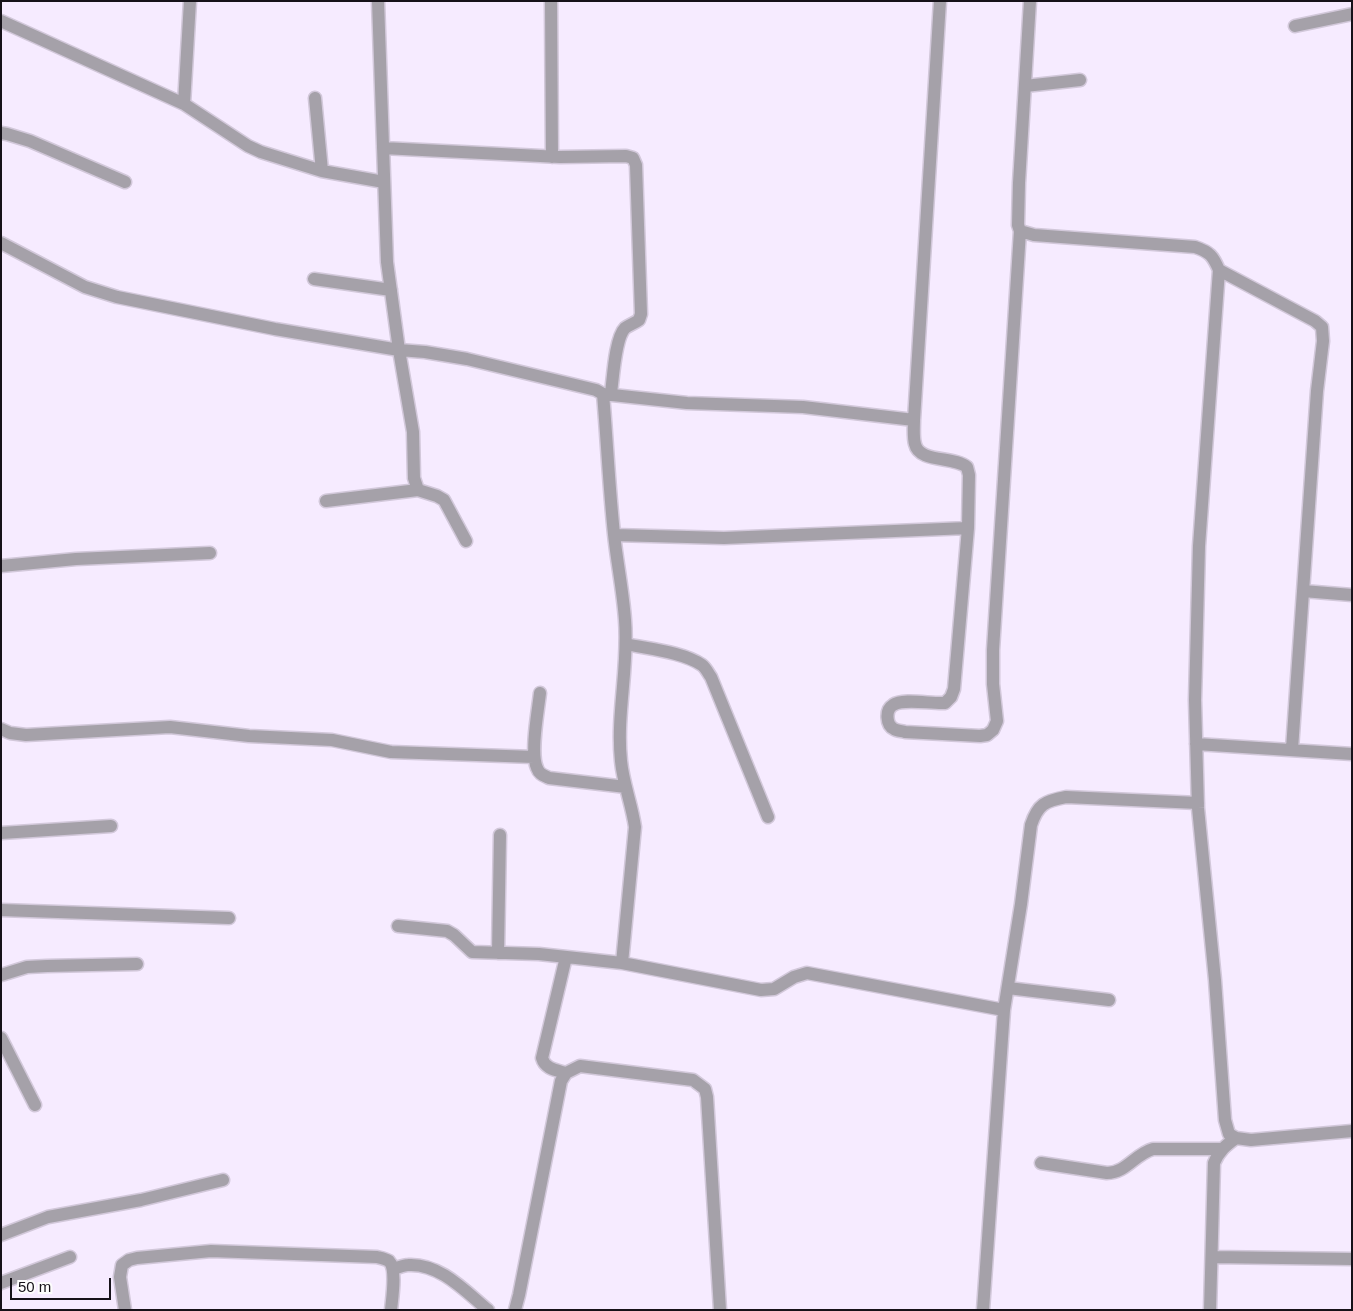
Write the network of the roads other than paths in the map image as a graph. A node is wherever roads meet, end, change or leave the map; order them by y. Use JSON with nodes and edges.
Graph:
{"nodes":[{"id":1,"x":190,"y":1,"type":"edge"},
{"id":2,"x":378,"y":1,"type":"edge"},
{"id":3,"x":551,"y":1,"type":"edge"},
{"id":4,"x":940,"y":1,"type":"edge"},
{"id":5,"x":1030,"y":1,"type":"edge"},
{"id":6,"x":1352,"y":14,"type":"edge"},
{"id":7,"x":1,"y":21,"type":"edge"},
{"id":8,"x":1295,"y":26,"type":"dead end"},
{"id":9,"x":1080,"y":80,"type":"dead end"},
{"id":10,"x":1025,"y":86,"type":"junction"},
{"id":11,"x":315,"y":98,"type":"dead end"},
{"id":12,"x":184,"y":104,"type":"junction"},
{"id":13,"x":1,"y":133,"type":"edge"},
{"id":14,"x":383,"y":148,"type":"junction"},
{"id":15,"x":552,"y":156,"type":"junction"},
{"id":16,"x":322,"y":171,"type":"junction"},
{"id":17,"x":125,"y":182,"type":"dead end"},
{"id":18,"x":384,"y":182,"type":"junction"},
{"id":19,"x":1020,"y":231,"type":"junction"},
{"id":20,"x":1,"y":243,"type":"edge"},
{"id":21,"x":1219,"y":270,"type":"junction"},
{"id":22,"x":314,"y":279,"type":"dead end"},
{"id":23,"x":391,"y":290,"type":"junction"},
{"id":24,"x":399,"y":350,"type":"junction"},
{"id":25,"x":607,"y":394,"type":"junction"},
{"id":26,"x":914,"y":420,"type":"junction"},
{"id":27,"x":418,"y":490,"type":"junction"},
{"id":28,"x":326,"y":501,"type":"dead end"},
{"id":29,"x":968,"y":528,"type":"junction"},
{"id":30,"x":614,"y":534,"type":"junction"},
{"id":31,"x":466,"y":542,"type":"dead end"},
{"id":32,"x":210,"y":554,"type":"dead end"},
{"id":33,"x":1,"y":566,"type":"edge"},
{"id":34,"x":1303,"y":591,"type":"junction"},
{"id":35,"x":1352,"y":595,"type":"edge"},
{"id":36,"x":626,"y":644,"type":"junction"},
{"id":37,"x":540,"y":693,"type":"dead end"},
{"id":38,"x":1,"y":730,"type":"edge"},
{"id":39,"x":1196,"y":744,"type":"junction"},
{"id":40,"x":1292,"y":749,"type":"junction"},
{"id":41,"x":1352,"y":754,"type":"edge"},
{"id":42,"x":534,"y":757,"type":"junction"},
{"id":43,"x":626,"y":787,"type":"junction"},
{"id":44,"x":1198,"y":803,"type":"junction"},
{"id":45,"x":768,"y":817,"type":"dead end"},
{"id":46,"x":111,"y":826,"type":"dead end"},
{"id":47,"x":1,"y":833,"type":"edge"},
{"id":48,"x":500,"y":834,"type":"dead end"},
{"id":49,"x":1,"y":910,"type":"edge"},
{"id":50,"x":229,"y":918,"type":"dead end"},
{"id":51,"x":398,"y":926,"type":"dead end"},
{"id":52,"x":498,"y":953,"type":"junction"},
{"id":53,"x":566,"y":957,"type":"junction"},
{"id":54,"x":622,"y":963,"type":"junction"},
{"id":55,"x":137,"y":964,"type":"dead end"},
{"id":56,"x":1,"y":975,"type":"edge"},
{"id":57,"x":1008,"y":988,"type":"junction"},
{"id":58,"x":1109,"y":1000,"type":"dead end"},
{"id":59,"x":1004,"y":1010,"type":"junction"},
{"id":60,"x":1,"y":1038,"type":"edge"},
{"id":61,"x":566,"y":1073,"type":"junction"},
{"id":62,"x":35,"y":1105,"type":"dead end"},
{"id":63,"x":1352,"y":1131,"type":"edge"},
{"id":64,"x":1236,"y":1138,"type":"junction"},
{"id":65,"x":1221,"y":1149,"type":"junction"},
{"id":66,"x":1041,"y":1163,"type":"dead end"},
{"id":67,"x":223,"y":1180,"type":"dead end"},
{"id":68,"x":1,"y":1235,"type":"edge"},
{"id":69,"x":70,"y":1257,"type":"dead end"},
{"id":70,"x":1212,"y":1257,"type":"junction"},
{"id":71,"x":1352,"y":1259,"type":"edge"},
{"id":72,"x":393,"y":1269,"type":"junction"},
{"id":73,"x":1,"y":1283,"type":"edge"},
{"id":74,"x":125,"y":1310,"type":"edge"},
{"id":75,"x":391,"y":1310,"type":"edge"},
{"id":76,"x":488,"y":1310,"type":"edge"},
{"id":77,"x":515,"y":1310,"type":"edge"},
{"id":78,"x":720,"y":1310,"type":"edge"},
{"id":79,"x":983,"y":1310,"type":"edge"},
{"id":80,"x":1210,"y":1310,"type":"edge"}],
"edges":[{"from":1,"to":12,"type":"street"},
{"from":2,"to":14,"type":"street"},
{"from":3,"to":15,"type":"street"},
{"from":4,"to":26,"type":"street"},
{"from":5,"to":10,"type":"street"},
{"from":6,"to":8,"type":"street"},
{"from":7,"to":12,"type":"street"},
{"from":9,"to":10,"type":"street"},
{"from":10,"to":19,"type":"street"},
{"from":11,"to":16,"type":"street"},
{"from":12,"to":16,"type":"street"},
{"from":13,"to":17,"type":"street"},
{"from":14,"to":15,"type":"street"},
{"from":14,"to":18,"type":"street"},
{"from":15,"to":25,"type":"street"},
{"from":16,"to":18,"type":"street"},
{"from":18,"to":23,"type":"street"},
{"from":19,"to":21,"type":"street"},
{"from":19,"to":29,"type":"street"},
{"from":20,"to":24,"type":"street"},
{"from":21,"to":34,"type":"street"},
{"from":21,"to":39,"type":"street"},
{"from":22,"to":23,"type":"street"},
{"from":23,"to":24,"type":"street"},
{"from":24,"to":25,"type":"street"},
{"from":24,"to":27,"type":"street"},
{"from":25,"to":26,"type":"street"},
{"from":25,"to":30,"type":"street"},
{"from":26,"to":29,"type":"street"},
{"from":27,"to":28,"type":"street"},
{"from":27,"to":31,"type":"street"},
{"from":29,"to":30,"type":"street"},
{"from":30,"to":36,"type":"street"},
{"from":32,"to":33,"type":"street"},
{"from":34,"to":35,"type":"street"},
{"from":34,"to":40,"type":"street"},
{"from":36,"to":43,"type":"street"},
{"from":36,"to":45,"type":"street"},
{"from":37,"to":42,"type":"street"},
{"from":38,"to":42,"type":"street"},
{"from":39,"to":40,"type":"street"},
{"from":39,"to":44,"type":"street"},
{"from":40,"to":41,"type":"street"},
{"from":42,"to":43,"type":"street"},
{"from":43,"to":54,"type":"street"},
{"from":44,"to":57,"type":"street"},
{"from":44,"to":64,"type":"street"},
{"from":46,"to":47,"type":"street"},
{"from":48,"to":52,"type":"street"},
{"from":49,"to":50,"type":"street"},
{"from":51,"to":52,"type":"street"},
{"from":52,"to":53,"type":"street"},
{"from":53,"to":54,"type":"street"},
{"from":53,"to":61,"type":"street"},
{"from":54,"to":59,"type":"street"},
{"from":55,"to":56,"type":"street"},
{"from":57,"to":58,"type":"street"},
{"from":57,"to":59,"type":"street"},
{"from":59,"to":79,"type":"street"},
{"from":60,"to":62,"type":"street"},
{"from":61,"to":77,"type":"street"},
{"from":61,"to":78,"type":"street"},
{"from":63,"to":64,"type":"street"},
{"from":64,"to":65,"type":"street"},
{"from":65,"to":66,"type":"street"},
{"from":65,"to":70,"type":"street"},
{"from":67,"to":68,"type":"street"},
{"from":69,"to":73,"type":"street"},
{"from":70,"to":71,"type":"street"},
{"from":70,"to":80,"type":"street"},
{"from":72,"to":74,"type":"street"},
{"from":72,"to":75,"type":"street"},
{"from":72,"to":76,"type":"street"}]}
